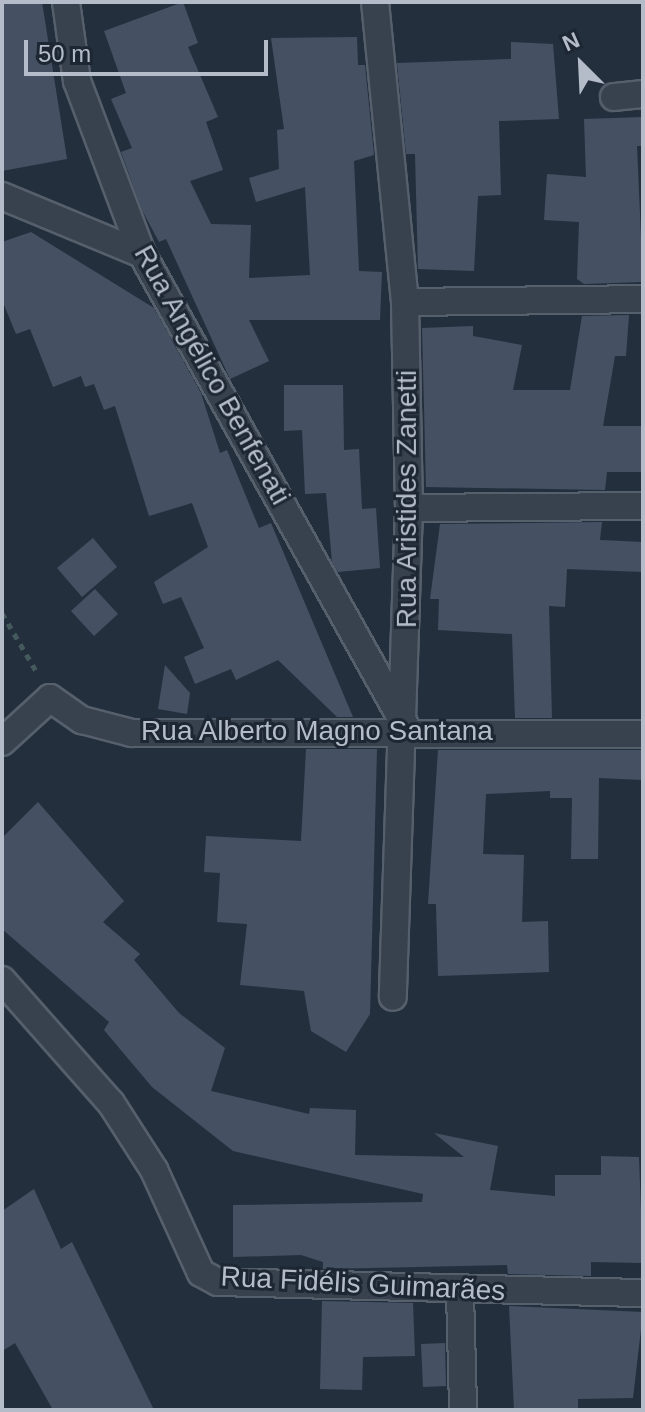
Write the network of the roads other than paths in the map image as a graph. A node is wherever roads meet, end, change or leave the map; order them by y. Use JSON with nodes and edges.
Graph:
{"nodes":[{"id":1,"x":66,"y":2,"type":"edge"},
{"id":2,"x":375,"y":2,"type":"edge"},
{"id":3,"x":643,"y":94,"type":"edge"},
{"id":4,"x":614,"y":97,"type":"dead end"},
{"id":5,"x":2,"y":196,"type":"edge"},
{"id":6,"x":142,"y":254,"type":"junction"},
{"id":7,"x":643,"y":299,"type":"edge"},
{"id":8,"x":405,"y":302,"type":"junction"},
{"id":9,"x":643,"y":506,"type":"edge"},
{"id":10,"x":409,"y":508,"type":"junction"},
{"id":11,"x":407,"y":729,"type":"junction"},
{"id":12,"x":643,"y":734,"type":"edge"},
{"id":13,"x":2,"y":742,"type":"edge"},
{"id":14,"x":2,"y":980,"type":"edge"},
{"id":15,"x":393,"y":997,"type":"dead end"},
{"id":16,"x":460,"y":1292,"type":"junction"},
{"id":17,"x":643,"y":1293,"type":"edge"},
{"id":18,"x":463,"y":1410,"type":"edge"}],
"edges":[{"from":1,"to":6,"type":"street","name":"Rua Angélico Benfenati"},
{"from":2,"to":8,"type":"street","name":"Rua Aristides Zanetti"},
{"from":3,"to":4,"type":"street"},
{"from":5,"to":6,"type":"street"},
{"from":6,"to":11,"type":"street","name":"Rua Angélico Benfenati"},
{"from":7,"to":8,"type":"street"},
{"from":8,"to":10,"type":"street","name":"Rua Aristides Zanetti"},
{"from":9,"to":10,"type":"street"},
{"from":10,"to":11,"type":"street","name":"Rua Aristides Zanetti"},
{"from":11,"to":12,"type":"street","name":"Rua Alberto Magno Santana"},
{"from":11,"to":13,"type":"street","name":"Rua Alberto Magno Santana"},
{"from":11,"to":15,"type":"street","name":"Rua Aristides Zanetti"},
{"from":14,"to":16,"type":"street","name":"Rua Fidélis Guimarães"},
{"from":16,"to":17,"type":"street","name":"Rua Fidélis Guimarães"},
{"from":16,"to":18,"type":"street"}]}
